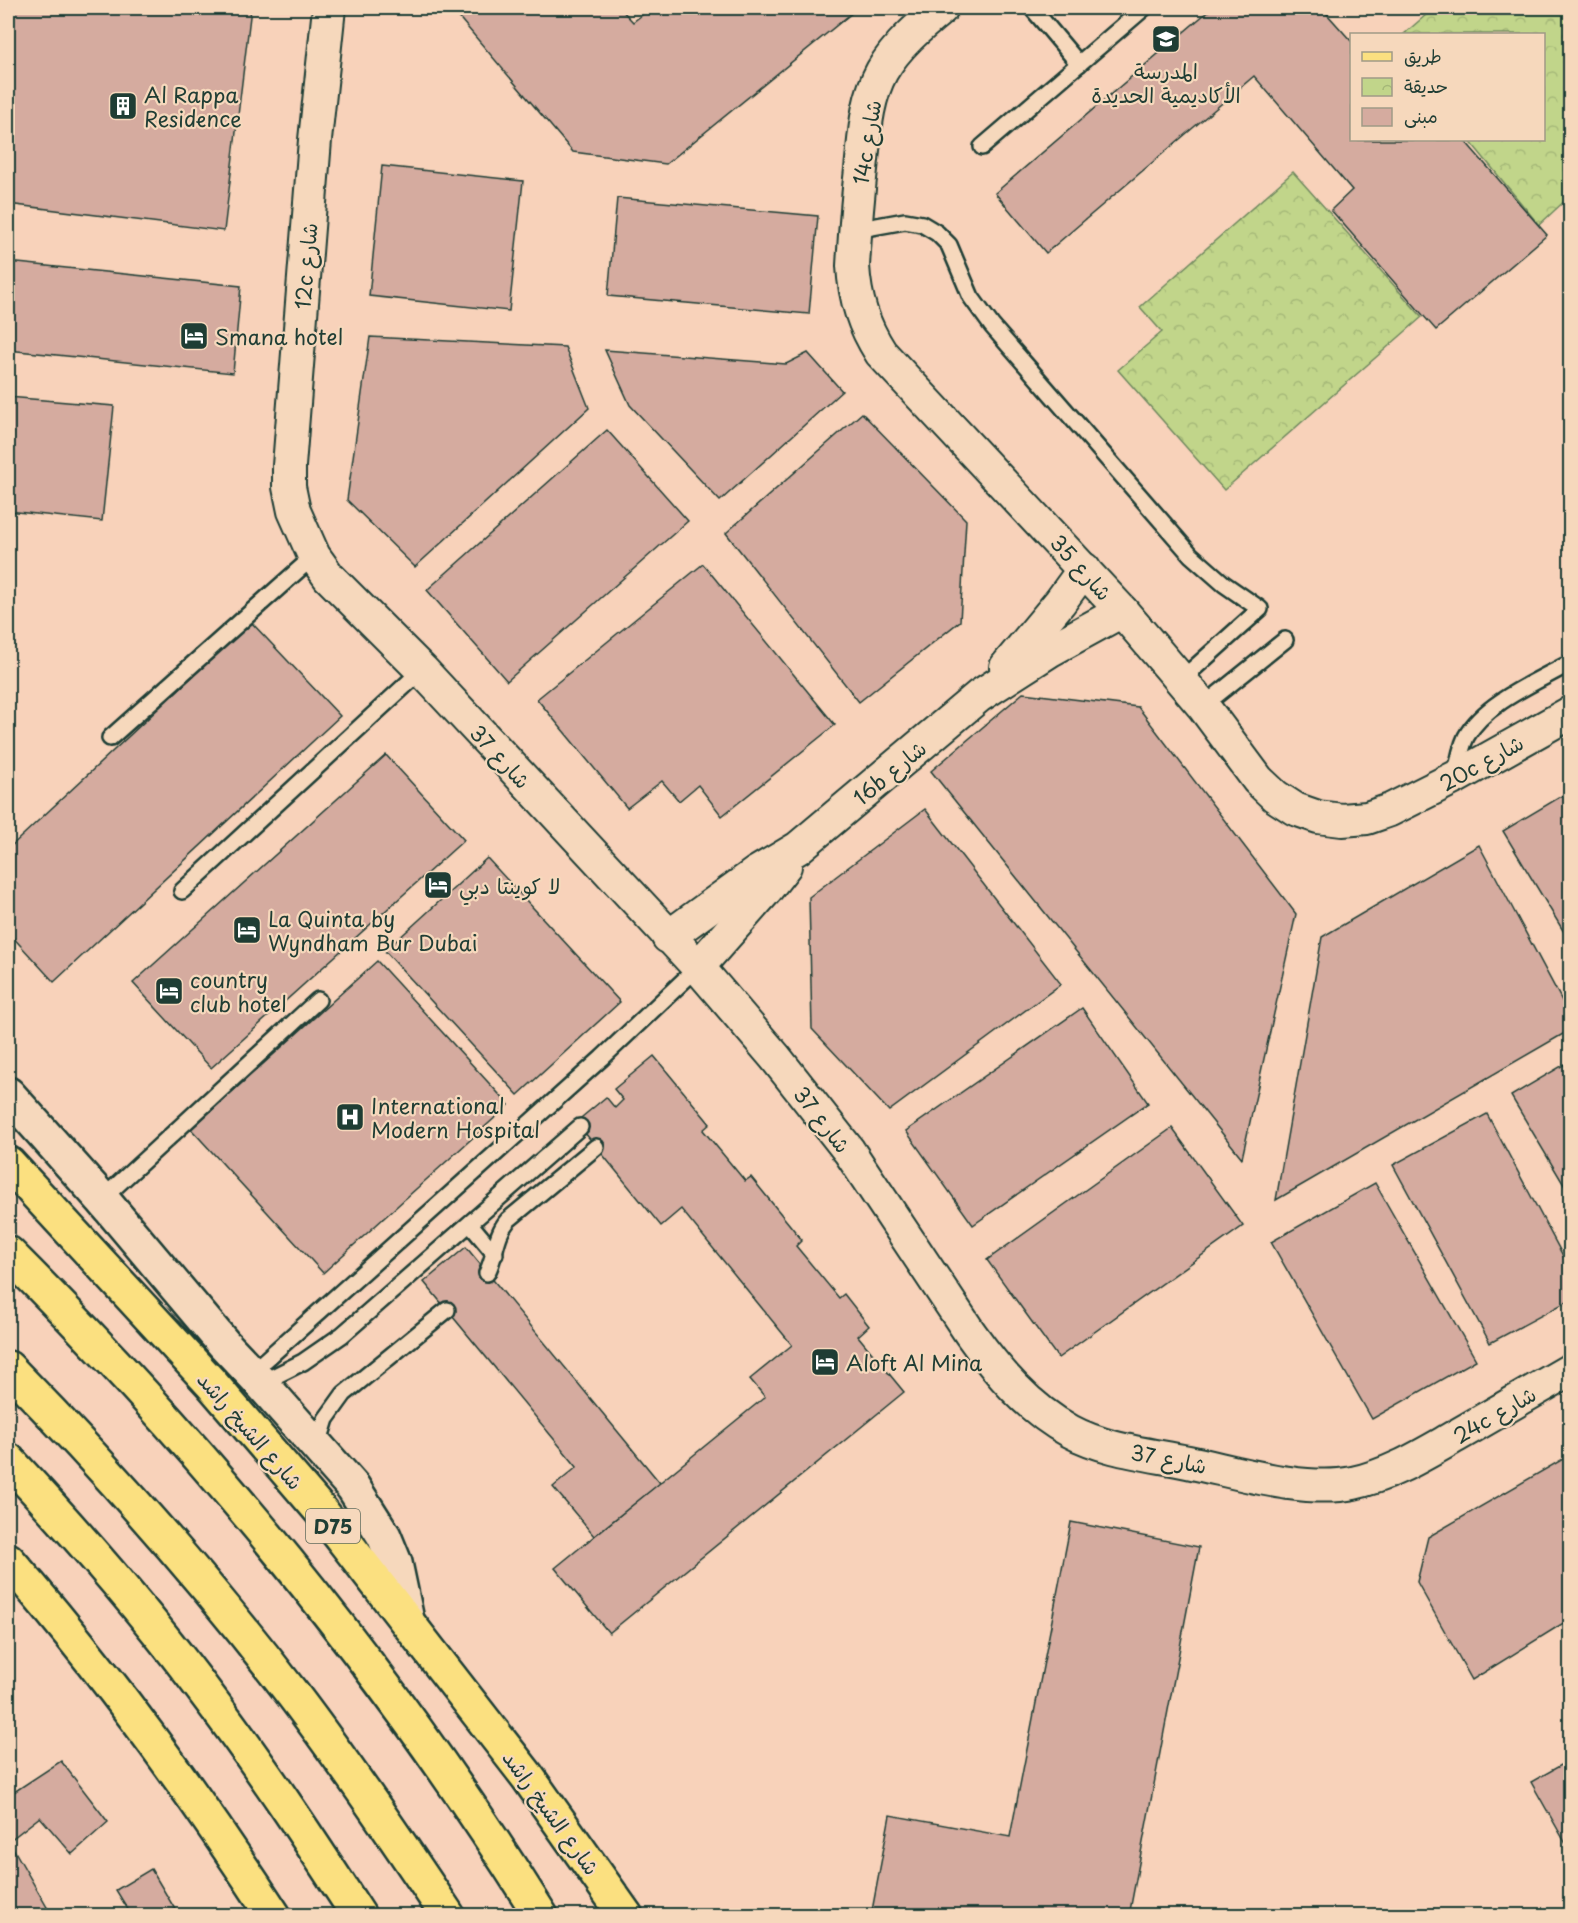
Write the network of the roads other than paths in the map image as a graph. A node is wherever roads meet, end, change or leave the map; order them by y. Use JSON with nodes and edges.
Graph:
{"nodes":[{"id":1,"x":329,"y":8,"type":"edge"},
{"id":2,"x":942,"y":8,"type":"edge"},
{"id":3,"x":1032,"y":8,"type":"edge"},
{"id":4,"x":1144,"y":8,"type":"edge"},
{"id":5,"x":1079,"y":63,"type":"junction"},
{"id":6,"x":982,"y":147,"type":"dead end"},
{"id":7,"x":855,"y":230,"type":"junction"},
{"id":8,"x":314,"y":556,"type":"junction"},
{"id":9,"x":1084,"y":569,"type":"junction"},
{"id":10,"x":1122,"y":611,"type":"junction"},
{"id":11,"x":1285,"y":640,"type":"dead end"},
{"id":12,"x":1570,"y":663,"type":"edge"},
{"id":13,"x":422,"y":670,"type":"junction"},
{"id":14,"x":1181,"y":680,"type":"junction"},
{"id":15,"x":979,"y":696,"type":"junction"},
{"id":16,"x":1203,"y":706,"type":"junction"},
{"id":17,"x":1570,"y":712,"type":"edge"},
{"id":18,"x":110,"y":738,"type":"dead end"},
{"id":19,"x":1456,"y":777,"type":"junction"},
{"id":20,"x":1390,"y":810,"type":"joint"},
{"id":21,"x":798,"y":848,"type":"junction"},
{"id":22,"x":182,"y":891,"type":"dead end"},
{"id":23,"x":668,"y":937,"type":"junction"},
{"id":24,"x":698,"y":967,"type":"junction"},
{"id":25,"x":318,"y":1000,"type":"dead end"},
{"id":26,"x":8,"y":1094,"type":"edge"},
{"id":27,"x":580,"y":1127,"type":"dead end"},
{"id":28,"x":596,"y":1146,"type":"dead end"},
{"id":29,"x":8,"y":1163,"type":"edge"},
{"id":30,"x":102,"y":1198,"type":"junction"},
{"id":31,"x":470,"y":1224,"type":"junction"},
{"id":32,"x":8,"y":1253,"type":"edge"},
{"id":33,"x":495,"y":1254,"type":"junction"},
{"id":34,"x":487,"y":1273,"type":"dead end"},
{"id":35,"x":447,"y":1310,"type":"dead end"},
{"id":36,"x":8,"y":1368,"type":"edge"},
{"id":37,"x":1570,"y":1370,"type":"edge"},
{"id":38,"x":256,"y":1378,"type":"junction"},
{"id":39,"x":317,"y":1448,"type":"junction"},
{"id":40,"x":1417,"y":1458,"type":"joint"},
{"id":41,"x":8,"y":1460,"type":"edge"},
{"id":42,"x":8,"y":1560,"type":"edge"},
{"id":43,"x":407,"y":1620,"type":"junction"},
{"id":44,"x":274,"y":1916,"type":"edge"},
{"id":45,"x":359,"y":1916,"type":"edge"},
{"id":46,"x":448,"y":1916,"type":"edge"},
{"id":47,"x":541,"y":1916,"type":"edge"},
{"id":48,"x":626,"y":1916,"type":"edge"}],
"edges":[{"from":1,"to":8,"type":"street","name":"12c شارع"},
{"from":2,"to":7,"type":"street","name":"14c شارع"},
{"from":3,"to":5,"type":"lane"},
{"from":4,"to":5,"type":"lane"},
{"from":5,"to":6,"type":"lane"},
{"from":7,"to":9,"type":"street","name":"شارع 35"},
{"from":7,"to":14,"type":"lane"},
{"from":8,"to":13,"type":"street","name":"شارع 37"},
{"from":8,"to":18,"type":"lane"},
{"from":9,"to":10,"type":"street","name":"شارع 35"},
{"from":9,"to":15,"type":"street","name":"16b شارع"},
{"from":10,"to":14,"type":"street","name":"شارع 35"},
{"from":10,"to":15,"type":"street","name":"16b شارع"},
{"from":11,"to":16,"type":"lane"},
{"from":12,"to":19,"type":"lane"},
{"from":13,"to":22,"type":"lane"},
{"from":13,"to":23,"type":"street","name":"شارع 37"},
{"from":14,"to":16,"type":"street","name":"شارع 35"},
{"from":15,"to":21,"type":"street","name":"16b شارع"},
{"from":16,"to":20,"type":"street","name":"شارع 35"},
{"from":17,"to":19,"type":"street","name":"20c شارع"},
{"from":19,"to":20,"type":"street","name":"20c شارع"},
{"from":21,"to":23,"type":"street","name":"16b شارع"},
{"from":21,"to":24,"type":"street","name":"16b شارع"},
{"from":23,"to":24,"type":"street","name":"شارع 37"},
{"from":24,"to":38,"type":"lane"},
{"from":24,"to":40,"type":"street","name":"شارع 37"},
{"from":25,"to":30,"type":"lane"},
{"from":26,"to":30,"type":"main road"},
{"from":27,"to":31,"type":"lane"},
{"from":28,"to":33,"type":"lane"},
{"from":29,"to":43,"type":"main road","name":"شارع الشيخ راشد","number":"D75"},
{"from":30,"to":38,"type":"main road"},
{"from":31,"to":33,"type":"lane"},
{"from":31,"to":38,"type":"lane"},
{"from":32,"to":47,"type":"main road"},
{"from":33,"to":34,"type":"lane"},
{"from":35,"to":39,"type":"lane"},
{"from":36,"to":46,"type":"main road"},
{"from":37,"to":40,"type":"street","name":"24c شارع"},
{"from":38,"to":39,"type":"main road"},
{"from":39,"to":43,"type":"main road"},
{"from":41,"to":45,"type":"main road"},
{"from":42,"to":44,"type":"main road"},
{"from":43,"to":48,"type":"main road","name":"شارع الشيخ راشد","number":"D75"}]}
